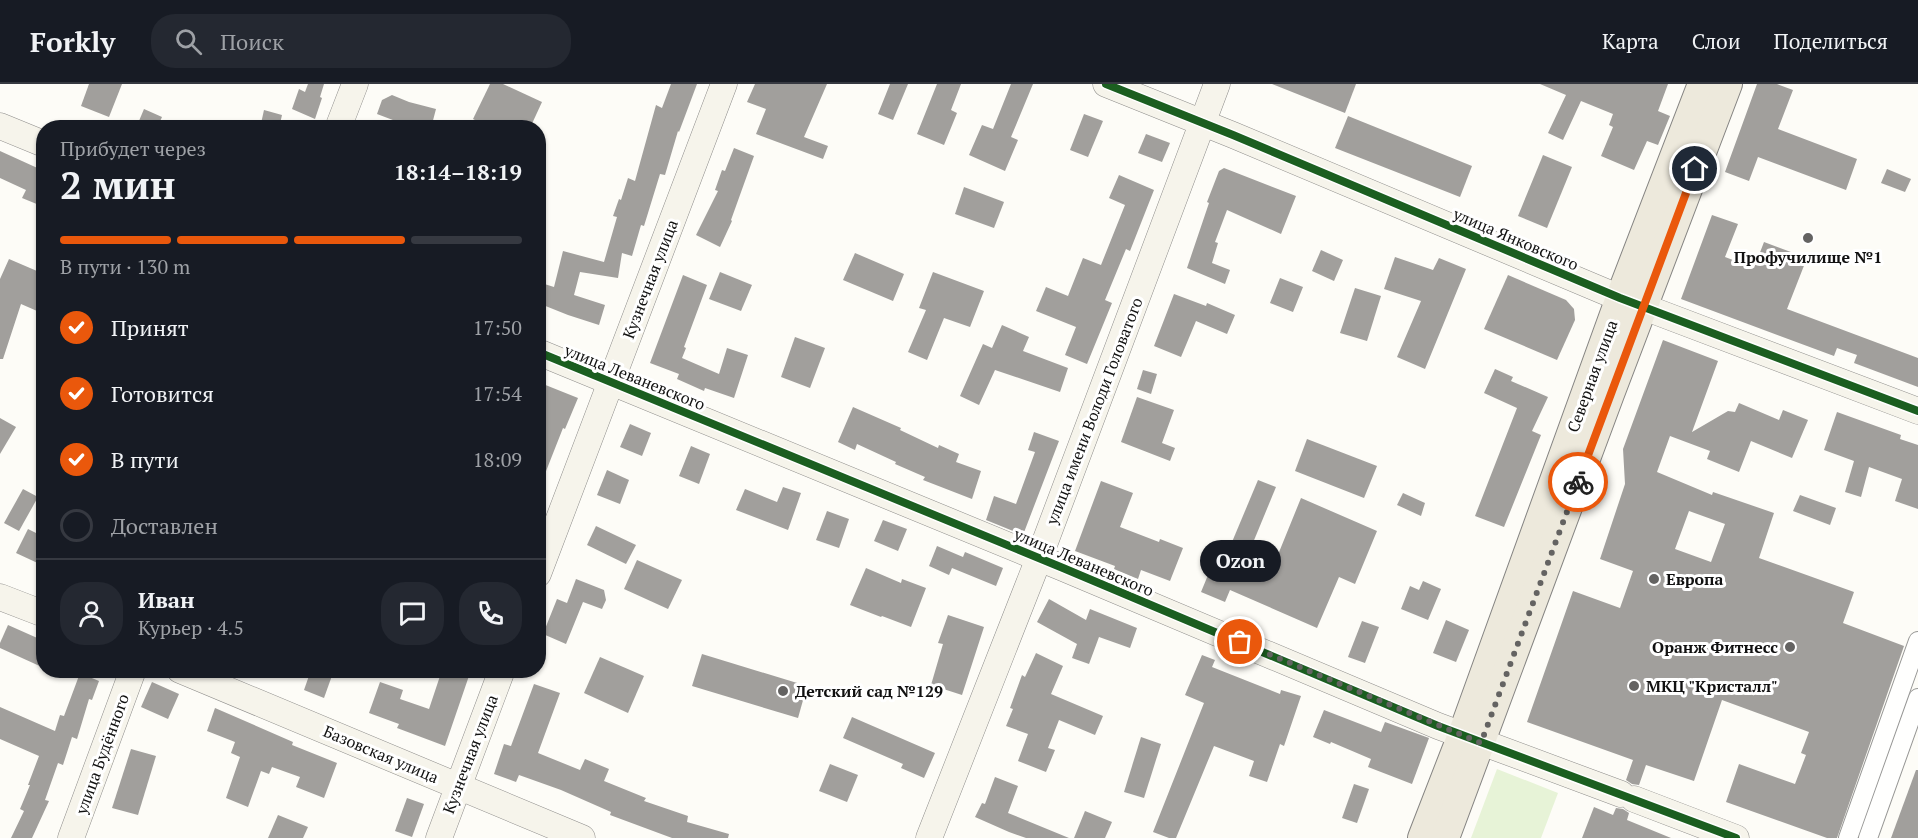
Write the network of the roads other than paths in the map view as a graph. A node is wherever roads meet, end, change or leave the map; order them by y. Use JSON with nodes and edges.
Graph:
{"nodes":[{"id":1,"x":355,"y":84,"type":"edge"},
{"id":2,"x":724,"y":84,"type":"edge"},
{"id":3,"x":1106,"y":84,"type":"edge"},
{"id":4,"x":1217,"y":84,"type":"edge"},
{"id":5,"x":1702,"y":84,"type":"edge"},
{"id":6,"x":1728,"y":84,"type":"edge"},
{"id":7,"x":341,"y":120,"type":"edge"},
{"id":8,"x":1202,"y":122,"type":"junction"},
{"id":9,"x":0,"y":126,"type":"edge"},
{"id":10,"x":36,"y":141,"type":"edge"},
{"id":11,"x":1631,"y":302,"type":"junction"},
{"id":12,"x":546,"y":355,"type":"edge"},
{"id":13,"x":611,"y":382,"type":"junction"},
{"id":14,"x":1918,"y":411,"type":"edge"},
{"id":15,"x":546,"y":553,"type":"edge"},
{"id":16,"x":1039,"y":558,"type":"junction"},
{"id":17,"x":0,"y":597,"type":"edge"},
{"id":18,"x":36,"y":611,"type":"edge"},
{"id":19,"x":1918,"y":641,"type":"edge"},
{"id":20,"x":130,"y":678,"type":"edge"},
{"id":21,"x":199,"y":678,"type":"edge"},
{"id":22,"x":499,"y":678,"type":"edge"},
{"id":23,"x":1918,"y":698,"type":"edge"},
{"id":24,"x":1472,"y":739,"type":"junction"},
{"id":25,"x":458,"y":786,"type":"junction"},
{"id":26,"x":71,"y":838,"type":"edge"},
{"id":27,"x":439,"y":838,"type":"edge"},
{"id":28,"x":582,"y":838,"type":"edge"},
{"id":29,"x":929,"y":838,"type":"edge"},
{"id":30,"x":1422,"y":838,"type":"edge"},
{"id":31,"x":1445,"y":838,"type":"edge"},
{"id":32,"x":1736,"y":838,"type":"edge"},
{"id":33,"x":1848,"y":838,"type":"edge"},
{"id":34,"x":1868,"y":838,"type":"edge"}],
"edges":[{"from":1,"to":7,"type":"street"},
{"from":2,"to":13,"type":"street","name":"Кузнечная улица"},
{"from":3,"to":8,"type":"street","name":"улица Янковского"},
{"from":4,"to":8,"type":"street","name":"улица имени Володи Головатого"},
{"from":5,"to":11,"type":"main road","name":"Северная улица"},
{"from":6,"to":11,"type":"main road","name":"Северная улица"},
{"from":8,"to":11,"type":"street","name":"улица Янковского"},
{"from":8,"to":16,"type":"street","name":"улица имени Володи Головатого"},
{"from":9,"to":10,"type":"street"},
{"from":11,"to":14,"type":"street","name":"улица Янковского"},
{"from":11,"to":24,"type":"main road","name":"Северная улица"},
{"from":12,"to":13,"type":"street","name":"улица Леваневского"},
{"from":13,"to":15,"type":"street","name":"Кузнечная улица"},
{"from":13,"to":16,"type":"street","name":"улица Леваневского"},
{"from":16,"to":24,"type":"street","name":"улица Леваневского"},
{"from":16,"to":29,"type":"street","name":"улица имени Володи Головатого"},
{"from":17,"to":18,"type":"street"},
{"from":19,"to":33,"type":"street"},
{"from":20,"to":26,"type":"street","name":"улица Будённого"},
{"from":21,"to":25,"type":"street","name":"Базовская улица"},
{"from":22,"to":25,"type":"street","name":"Кузнечная улица"},
{"from":23,"to":34,"type":"street"},
{"from":24,"to":30,"type":"main road","name":"Северная улица"},
{"from":24,"to":31,"type":"main road","name":"Северная улица"},
{"from":24,"to":32,"type":"street","name":"улица Леваневского"},
{"from":25,"to":27,"type":"street","name":"Кузнечная улица"},
{"from":25,"to":28,"type":"street","name":"Базовская улица"}]}
